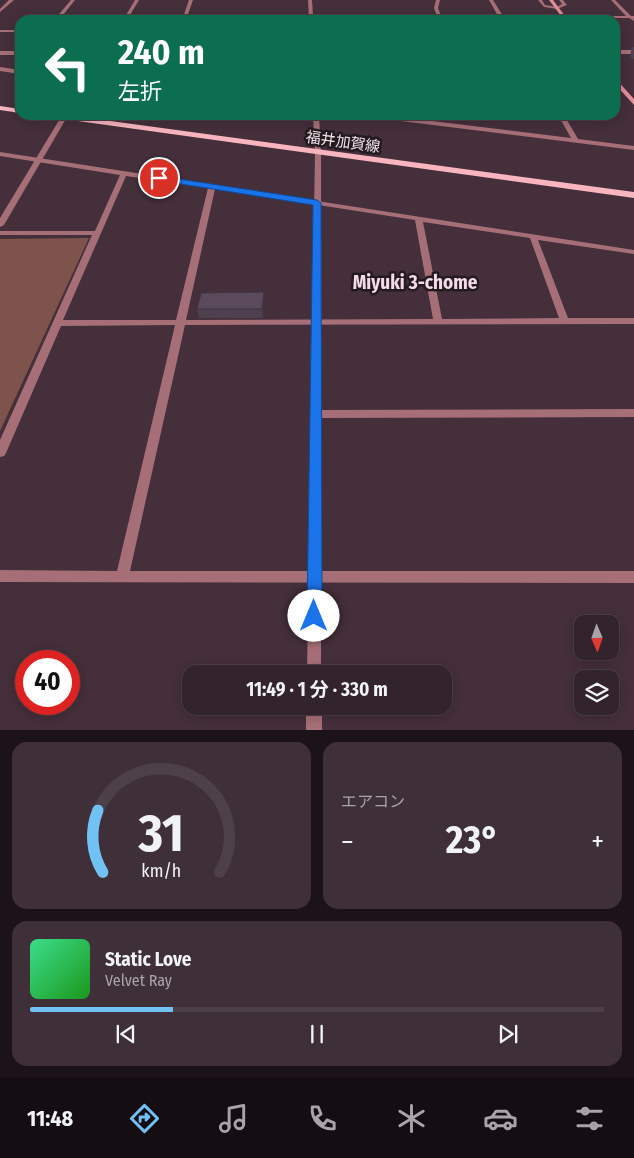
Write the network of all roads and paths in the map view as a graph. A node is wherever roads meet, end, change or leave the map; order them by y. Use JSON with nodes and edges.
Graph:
{"nodes":[{"id":1,"x":12,"y":0,"type":"edge"},
{"id":2,"x":73,"y":0,"type":"edge"},
{"id":3,"x":137,"y":0,"type":"edge"},
{"id":4,"x":191,"y":0,"type":"edge"},
{"id":5,"x":310,"y":0,"type":"edge"},
{"id":6,"x":438,"y":0,"type":"edge"},
{"id":7,"x":491,"y":0,"type":"edge"},
{"id":8,"x":540,"y":0,"type":"edge"},
{"id":9,"x":552,"y":0,"type":"edge"},
{"id":10,"x":561,"y":0,"type":"edge"},
{"id":11,"x":613,"y":0,"type":"edge"},
{"id":12,"x":557,"y":8,"type":"junction"},
{"id":13,"x":0,"y":11,"type":"edge"},
{"id":14,"x":60,"y":15,"type":"edge"},
{"id":15,"x":128,"y":15,"type":"edge"},
{"id":16,"x":186,"y":15,"type":"edge"},
{"id":17,"x":311,"y":15,"type":"edge"},
{"id":18,"x":439,"y":15,"type":"edge"},
{"id":19,"x":500,"y":15,"type":"edge"},
{"id":20,"x":562,"y":15,"type":"edge"},
{"id":21,"x":620,"y":18,"type":"edge"},
{"id":22,"x":633,"y":18,"type":"edge"},
{"id":23,"x":15,"y":31,"type":"edge"},
{"id":24,"x":0,"y":32,"type":"edge"},
{"id":25,"x":620,"y":52,"type":"edge"},
{"id":26,"x":634,"y":52,"type":"edge"},
{"id":27,"x":0,"y":53,"type":"edge"},
{"id":28,"x":15,"y":53,"type":"edge"},
{"id":29,"x":0,"y":69,"type":"edge"},
{"id":30,"x":15,"y":71,"type":"edge"},
{"id":31,"x":620,"y":86,"type":"edge"},
{"id":32,"x":0,"y":102,"type":"edge"},
{"id":33,"x":634,"y":103,"type":"edge"},
{"id":34,"x":15,"y":104,"type":"edge"},
{"id":35,"x":0,"y":108,"type":"edge"},
{"id":36,"x":15,"y":110,"type":"edge"},
{"id":37,"x":63,"y":120,"type":"edge"},
{"id":38,"x":96,"y":120,"type":"edge"},
{"id":39,"x":128,"y":120,"type":"edge"},
{"id":40,"x":316,"y":120,"type":"edge"},
{"id":41,"x":418,"y":120,"type":"edge"},
{"id":42,"x":564,"y":120,"type":"edge"},
{"id":43,"x":576,"y":141,"type":"junction"},
{"id":44,"x":634,"y":148,"type":"edge"},
{"id":45,"x":318,"y":149,"type":"junction"},
{"id":46,"x":0,"y":154,"type":"edge"},
{"id":47,"x":40,"y":160,"type":"junction"},
{"id":48,"x":124,"y":173,"type":"junction"},
{"id":49,"x":212,"y":186,"type":"junction"},
{"id":50,"x":634,"y":189,"type":"edge"},
{"id":51,"x":634,"y":196,"type":"edge"},
{"id":52,"x":317,"y":203,"type":"junction"},
{"id":53,"x":418,"y":218,"type":"junction"},
{"id":54,"x":0,"y":225,"type":"edge"},
{"id":55,"x":0,"y":233,"type":"edge"},
{"id":56,"x":98,"y":233,"type":"junction"},
{"id":57,"x":532,"y":236,"type":"junction"},
{"id":58,"x":634,"y":252,"type":"edge"},
{"id":59,"x":180,"y":322,"type":"junction"},
{"id":60,"x":316,"y":322,"type":"junction"},
{"id":61,"x":438,"y":322,"type":"junction"},
{"id":62,"x":565,"y":322,"type":"junction"},
{"id":63,"x":634,"y":322,"type":"edge"},
{"id":64,"x":58,"y":323,"type":"junction"},
{"id":65,"x":634,"y":413,"type":"edge"},
{"id":66,"x":316,"y":414,"type":"junction"},
{"id":67,"x":0,"y":453,"type":"edge"},
{"id":68,"x":0,"y":576,"type":"edge"},
{"id":69,"x":122,"y":576,"type":"junction"},
{"id":70,"x":315,"y":577,"type":"junction"},
{"id":71,"x":634,"y":577,"type":"edge"},
{"id":72,"x":314,"y":665,"type":"edge"},
{"id":73,"x":314,"y":715,"type":"edge"},
{"id":74,"x":314,"y":730,"type":"edge"}],
"edges":[{"from":1,"to":13,"type":"street"},
{"from":2,"to":14,"type":"street"},
{"from":3,"to":15,"type":"street"},
{"from":4,"to":16,"type":"street"},
{"from":5,"to":17,"type":"street"},
{"from":6,"to":18,"type":"street"},
{"from":7,"to":19,"type":"street"},
{"from":8,"to":12,"type":"street"},
{"from":9,"to":12,"type":"main road"},
{"from":10,"to":12,"type":"street"},
{"from":11,"to":22,"type":"street"},
{"from":12,"to":20,"type":"main road"},
{"from":21,"to":22,"type":"street"},
{"from":23,"to":24,"type":"street"},
{"from":25,"to":26,"type":"street"},
{"from":27,"to":28,"type":"street"},
{"from":29,"to":30,"type":"street"},
{"from":31,"to":33,"type":"main road"},
{"from":32,"to":34,"type":"main road"},
{"from":35,"to":36,"type":"main road"},
{"from":37,"to":47,"type":"street"},
{"from":38,"to":45,"type":"main road","name":"福井加賀線"},
{"from":39,"to":45,"type":"main road","name":"福井加賀線"},
{"from":40,"to":45,"type":"street"},
{"from":41,"to":43,"type":"street"},
{"from":42,"to":43,"type":"street"},
{"from":43,"to":44,"type":"street"},
{"from":45,"to":50,"type":"main road","name":"福井加賀線"},
{"from":45,"to":51,"type":"main road","name":"福井加賀線"},
{"from":45,"to":52,"type":"street"},
{"from":46,"to":47,"type":"street"},
{"from":47,"to":48,"type":"street"},
{"from":47,"to":54,"type":"street"},
{"from":48,"to":49,"type":"street"},
{"from":48,"to":56,"type":"street"},
{"from":49,"to":52,"type":"street"},
{"from":49,"to":59,"type":"street"},
{"from":52,"to":53,"type":"street"},
{"from":52,"to":60,"type":"street"},
{"from":53,"to":57,"type":"street"},
{"from":53,"to":61,"type":"street"},
{"from":55,"to":56,"type":"street"},
{"from":56,"to":64,"type":"street"},
{"from":57,"to":58,"type":"street"},
{"from":57,"to":62,"type":"street"},
{"from":59,"to":60,"type":"street"},
{"from":59,"to":64,"type":"street"},
{"from":59,"to":69,"type":"street"},
{"from":60,"to":61,"type":"street"},
{"from":60,"to":66,"type":"street"},
{"from":61,"to":62,"type":"street"},
{"from":62,"to":63,"type":"street"},
{"from":64,"to":67,"type":"street"},
{"from":65,"to":66,"type":"street"},
{"from":66,"to":70,"type":"street"},
{"from":68,"to":69,"type":"street"},
{"from":69,"to":70,"type":"street"},
{"from":70,"to":71,"type":"street"},
{"from":70,"to":72,"type":"street"},
{"from":73,"to":74,"type":"street"}]}
